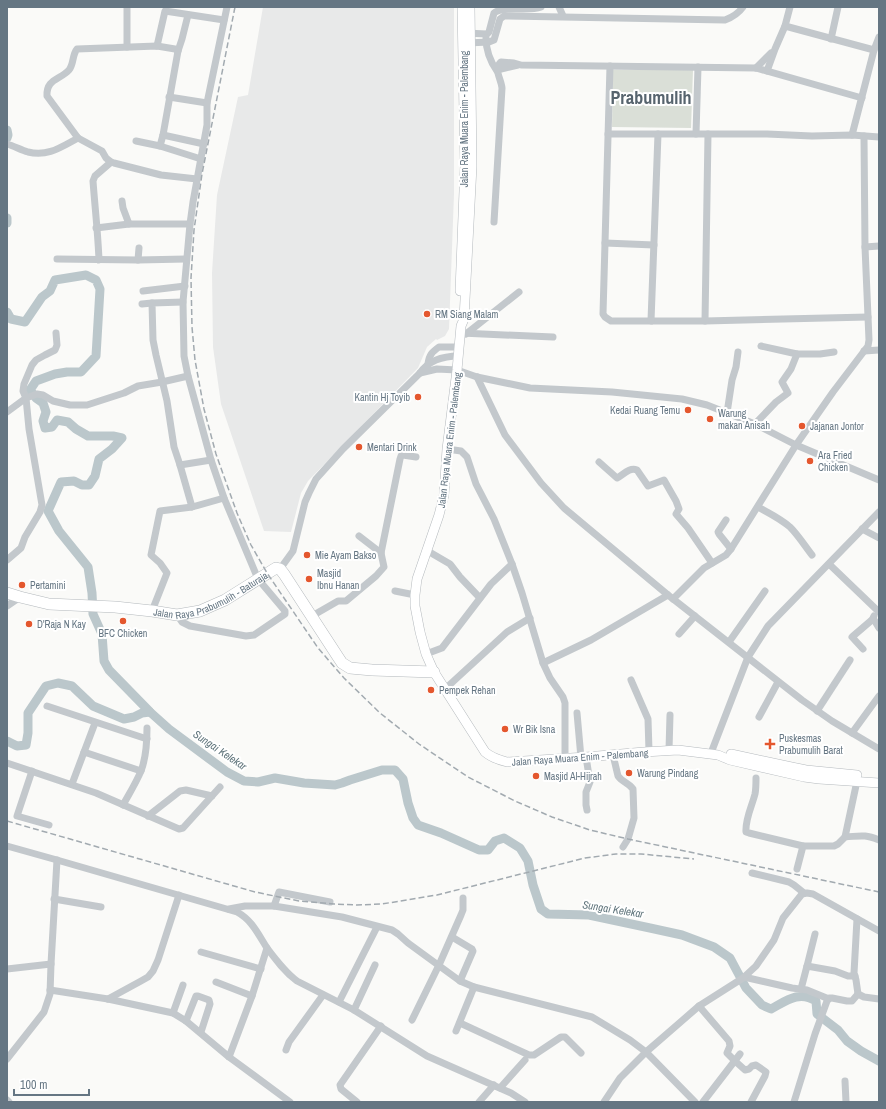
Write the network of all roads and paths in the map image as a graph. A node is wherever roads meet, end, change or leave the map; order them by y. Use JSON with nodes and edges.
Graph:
{"nodes":[{"id":1,"x":127,"y":7,"type":"edge"},
{"id":2,"x":227,"y":7,"type":"edge"},
{"id":3,"x":462,"y":7,"type":"edge"},
{"id":4,"x":470,"y":7,"type":"edge"},
{"id":5,"x":541,"y":7,"type":"edge"},
{"id":6,"x":559,"y":7,"type":"edge"},
{"id":7,"x":743,"y":7,"type":"edge"},
{"id":8,"x":790,"y":7,"type":"edge"},
{"id":9,"x":838,"y":7,"type":"edge"},
{"id":10,"x":165,"y":9,"type":"edge"},
{"id":11,"x":188,"y":15,"type":"junction"},
{"id":12,"x":563,"y":16,"type":"junction"},
{"id":13,"x":224,"y":20,"type":"junction"},
{"id":14,"x":785,"y":26,"type":"junction"},
{"id":15,"x":466,"y":33,"type":"junction"},
{"id":16,"x":486,"y":34,"type":"junction"},
{"id":17,"x":879,"y":36,"type":"edge"},
{"id":18,"x":831,"y":39,"type":"junction"},
{"id":19,"x":486,"y":42,"type":"junction"},
{"id":20,"x":467,"y":43,"type":"junction"},
{"id":21,"x":127,"y":46,"type":"junction"},
{"id":22,"x":157,"y":46,"type":"junction"},
{"id":23,"x":774,"y":49,"type":"junction"},
{"id":24,"x":874,"y":50,"type":"junction"},
{"id":25,"x":178,"y":51,"type":"junction"},
{"id":26,"x":610,"y":66,"type":"junction"},
{"id":27,"x":698,"y":67,"type":"junction"},
{"id":28,"x":756,"y":68,"type":"junction"},
{"id":29,"x":497,"y":70,"type":"junction"},
{"id":30,"x":767,"y":71,"type":"junction"},
{"id":31,"x":169,"y":97,"type":"junction"},
{"id":32,"x":862,"y":98,"type":"junction"},
{"id":33,"x":207,"y":103,"type":"junction"},
{"id":34,"x":608,"y":134,"type":"junction"},
{"id":35,"x":658,"y":134,"type":"junction"},
{"id":36,"x":696,"y":134,"type":"junction"},
{"id":37,"x":708,"y":134,"type":"junction"},
{"id":38,"x":163,"y":135,"type":"junction"},
{"id":39,"x":852,"y":135,"type":"junction"},
{"id":40,"x":864,"y":136,"type":"junction"},
{"id":41,"x":879,"y":137,"type":"edge"},
{"id":42,"x":78,"y":138,"type":"junction"},
{"id":43,"x":136,"y":141,"type":"dead end"},
{"id":44,"x":204,"y":144,"type":"junction"},
{"id":45,"x":10,"y":145,"type":"edge"},
{"id":46,"x":160,"y":146,"type":"junction"},
{"id":47,"x":201,"y":159,"type":"junction"},
{"id":48,"x":111,"y":162,"type":"junction"},
{"id":49,"x":197,"y":180,"type":"junction"},
{"id":50,"x":122,"y":201,"type":"dead end"},
{"id":51,"x":494,"y":222,"type":"dead end"},
{"id":52,"x":129,"y":224,"type":"junction"},
{"id":53,"x":190,"y":224,"type":"junction"},
{"id":54,"x":96,"y":228,"type":"junction"},
{"id":55,"x":605,"y":243,"type":"junction"},
{"id":56,"x":654,"y":245,"type":"junction"},
{"id":57,"x":879,"y":246,"type":"edge"},
{"id":58,"x":865,"y":247,"type":"junction"},
{"id":59,"x":139,"y":248,"type":"dead end"},
{"id":60,"x":57,"y":259,"type":"dead end"},
{"id":61,"x":186,"y":259,"type":"junction"},
{"id":62,"x":99,"y":260,"type":"junction"},
{"id":63,"x":138,"y":260,"type":"junction"},
{"id":64,"x":185,"y":286,"type":"junction"},
{"id":65,"x":143,"y":291,"type":"dead end"},
{"id":66,"x":520,"y":292,"type":"dead end"},
{"id":67,"x":183,"y":302,"type":"junction"},
{"id":68,"x":152,"y":303,"type":"junction"},
{"id":69,"x":142,"y":304,"type":"dead end"},
{"id":70,"x":868,"y":317,"type":"junction"},
{"id":71,"x":651,"y":321,"type":"junction"},
{"id":72,"x":705,"y":321,"type":"junction"},
{"id":73,"x":463,"y":331,"type":"junction"},
{"id":74,"x":56,"y":333,"type":"dead end"},
{"id":75,"x":552,"y":337,"type":"dead end"},
{"id":76,"x":761,"y":346,"type":"dead end"},
{"id":77,"x":879,"y":350,"type":"edge"},
{"id":78,"x":459,"y":351,"type":"junction"},
{"id":79,"x":864,"y":351,"type":"junction"},
{"id":80,"x":738,"y":352,"type":"dead end"},
{"id":81,"x":834,"y":352,"type":"dead end"},
{"id":82,"x":797,"y":354,"type":"junction"},
{"id":83,"x":428,"y":364,"type":"junction"},
{"id":84,"x":457,"y":370,"type":"junction"},
{"id":85,"x":420,"y":373,"type":"junction"},
{"id":86,"x":188,"y":376,"type":"junction"},
{"id":87,"x":477,"y":377,"type":"junction"},
{"id":88,"x":162,"y":382,"type":"junction"},
{"id":89,"x":31,"y":396,"type":"junction"},
{"id":90,"x":7,"y":412,"type":"edge"},
{"id":91,"x":727,"y":413,"type":"junction"},
{"id":92,"x":755,"y":424,"type":"junction"},
{"id":93,"x":796,"y":445,"type":"junction"},
{"id":94,"x":447,"y":449,"type":"junction"},
{"id":95,"x":416,"y":457,"type":"dead end"},
{"id":96,"x":211,"y":460,"type":"junction"},
{"id":97,"x":599,"y":462,"type":"dead end"},
{"id":98,"x":180,"y":465,"type":"junction"},
{"id":99,"x":879,"y":480,"type":"edge"},
{"id":100,"x":224,"y":498,"type":"junction"},
{"id":101,"x":192,"y":507,"type":"junction"},
{"id":102,"x":758,"y":507,"type":"junction"},
{"id":103,"x":879,"y":512,"type":"edge"},
{"id":104,"x":726,"y":520,"type":"dead end"},
{"id":105,"x":862,"y":529,"type":"junction"},
{"id":106,"x":359,"y":536,"type":"dead end"},
{"id":107,"x":879,"y":538,"type":"edge"},
{"id":108,"x":731,"y":549,"type":"junction"},
{"id":109,"x":426,"y":550,"type":"junction"},
{"id":110,"x":381,"y":553,"type":"junction"},
{"id":111,"x":812,"y":555,"type":"dead end"},
{"id":112,"x":7,"y":560,"type":"edge"},
{"id":113,"x":712,"y":562,"type":"junction"},
{"id":114,"x":512,"y":564,"type":"junction"},
{"id":115,"x":828,"y":564,"type":"junction"},
{"id":116,"x":280,"y":569,"type":"junction"},
{"id":117,"x":258,"y":579,"type":"junction"},
{"id":118,"x":395,"y":591,"type":"dead end"},
{"id":119,"x":765,"y":591,"type":"dead end"},
{"id":120,"x":7,"y":593,"type":"edge"},
{"id":121,"x":415,"y":595,"type":"junction"},
{"id":122,"x":20,"y":597,"type":"junction"},
{"id":123,"x":671,"y":597,"type":"junction"},
{"id":124,"x":480,"y":598,"type":"junction"},
{"id":125,"x":7,"y":606,"type":"edge"},
{"id":126,"x":152,"y":611,"type":"junction"},
{"id":127,"x":879,"y":613,"type":"edge"},
{"id":128,"x":177,"y":615,"type":"junction"},
{"id":129,"x":312,"y":616,"type":"junction"},
{"id":130,"x":695,"y":616,"type":"junction"},
{"id":131,"x":530,"y":618,"type":"junction"},
{"id":132,"x":873,"y":619,"type":"junction"},
{"id":133,"x":879,"y":628,"type":"edge"},
{"id":134,"x":679,"y":634,"type":"dead end"},
{"id":135,"x":729,"y":642,"type":"junction"},
{"id":136,"x":863,"y":649,"type":"dead end"},
{"id":137,"x":426,"y":654,"type":"junction"},
{"id":138,"x":748,"y":657,"type":"junction"},
{"id":139,"x":850,"y":660,"type":"dead end"},
{"id":140,"x":543,"y":663,"type":"junction"},
{"id":141,"x":434,"y":672,"type":"junction"},
{"id":142,"x":631,"y":680,"type":"dead end"},
{"id":143,"x":778,"y":682,"type":"junction"},
{"id":144,"x":444,"y":689,"type":"junction"},
{"id":145,"x":879,"y":696,"type":"edge"},
{"id":146,"x":47,"y":706,"type":"dead end"},
{"id":147,"x":817,"y":711,"type":"junction"},
{"id":148,"x":577,"y":713,"type":"dead end"},
{"id":149,"x":670,"y":715,"type":"dead end"},
{"id":150,"x":759,"y":717,"type":"dead end"},
{"id":151,"x":95,"y":723,"type":"junction"},
{"id":152,"x":147,"y":728,"type":"dead end"},
{"id":153,"x":852,"y":733,"type":"junction"},
{"id":154,"x":147,"y":739,"type":"junction"},
{"id":155,"x":879,"y":749,"type":"edge"},
{"id":156,"x":669,"y":750,"type":"junction"},
{"id":157,"x":649,"y":751,"type":"junction"},
{"id":158,"x":84,"y":752,"type":"junction"},
{"id":159,"x":715,"y":754,"type":"junction"},
{"id":160,"x":612,"y":755,"type":"junction"},
{"id":161,"x":584,"y":758,"type":"junction"},
{"id":162,"x":565,"y":759,"type":"junction"},
{"id":163,"x":7,"y":763,"type":"edge"},
{"id":164,"x":32,"y":771,"type":"junction"},
{"id":165,"x":141,"y":771,"type":"junction"},
{"id":166,"x":756,"y":778,"type":"dead end"},
{"id":167,"x":856,"y":778,"type":"junction"},
{"id":168,"x":879,"y":778,"type":"edge"},
{"id":169,"x":879,"y":783,"type":"edge"},
{"id":170,"x":72,"y":784,"type":"junction"},
{"id":171,"x":220,"y":787,"type":"dead end"},
{"id":172,"x":212,"y":796,"type":"junction"},
{"id":173,"x":123,"y":804,"type":"junction"},
{"id":174,"x":587,"y":810,"type":"dead end"},
{"id":175,"x":148,"y":816,"type":"junction"},
{"id":176,"x":49,"y":825,"type":"dead end"},
{"id":177,"x":845,"y":837,"type":"junction"},
{"id":178,"x":879,"y":840,"type":"edge"},
{"id":179,"x":7,"y":846,"type":"edge"},
{"id":180,"x":803,"y":846,"type":"junction"},
{"id":181,"x":623,"y":847,"type":"dead end"},
{"id":182,"x":57,"y":860,"type":"junction"},
{"id":183,"x":797,"y":869,"type":"dead end"},
{"id":184,"x":752,"y":873,"type":"dead end"},
{"id":185,"x":804,"y":893,"type":"junction"},
{"id":186,"x":179,"y":895,"type":"junction"},
{"id":187,"x":463,"y":898,"type":"dead end"},
{"id":188,"x":54,"y":899,"type":"junction"},
{"id":189,"x":330,"y":902,"type":"dead end"},
{"id":190,"x":274,"y":906,"type":"junction"},
{"id":191,"x":101,"y":907,"type":"dead end"},
{"id":192,"x":229,"y":909,"type":"junction"},
{"id":193,"x":857,"y":919,"type":"junction"},
{"id":194,"x":377,"y":927,"type":"junction"},
{"id":195,"x":879,"y":931,"type":"edge"},
{"id":196,"x":815,"y":934,"type":"dead end"},
{"id":197,"x":452,"y":937,"type":"junction"},
{"id":198,"x":268,"y":948,"type":"junction"},
{"id":199,"x":201,"y":952,"type":"dead end"},
{"id":200,"x":51,"y":964,"type":"junction"},
{"id":201,"x":375,"y":964,"type":"dead end"},
{"id":202,"x":439,"y":965,"type":"junction"},
{"id":203,"x":807,"y":966,"type":"junction"},
{"id":204,"x":261,"y":968,"type":"junction"},
{"id":205,"x":7,"y":969,"type":"edge"},
{"id":206,"x":855,"y":976,"type":"junction"},
{"id":207,"x":742,"y":979,"type":"junction"},
{"id":208,"x":460,"y":981,"type":"junction"},
{"id":209,"x":216,"y":982,"type":"dead end"},
{"id":210,"x":183,"y":985,"type":"dead end"},
{"id":211,"x":474,"y":987,"type":"junction"},
{"id":212,"x":801,"y":989,"type":"junction"},
{"id":213,"x":50,"y":990,"type":"junction"},
{"id":214,"x":323,"y":994,"type":"junction"},
{"id":215,"x":858,"y":994,"type":"junction"},
{"id":216,"x":252,"y":996,"type":"junction"},
{"id":217,"x":108,"y":999,"type":"junction"},
{"id":218,"x":829,"y":999,"type":"junction"},
{"id":219,"x":879,"y":999,"type":"edge"},
{"id":220,"x":339,"y":1002,"type":"junction"},
{"id":221,"x":699,"y":1006,"type":"junction"},
{"id":222,"x":354,"y":1010,"type":"junction"},
{"id":223,"x":173,"y":1013,"type":"junction"},
{"id":224,"x":412,"y":1020,"type":"dead end"},
{"id":225,"x":186,"y":1021,"type":"junction"},
{"id":226,"x":460,"y":1022,"type":"junction"},
{"id":227,"x":382,"y":1026,"type":"junction"},
{"id":228,"x":456,"y":1031,"type":"dead end"},
{"id":229,"x":201,"y":1032,"type":"junction"},
{"id":230,"x":286,"y":1050,"type":"dead end"},
{"id":231,"x":646,"y":1052,"type":"junction"},
{"id":232,"x":581,"y":1053,"type":"dead end"},
{"id":233,"x":740,"y":1054,"type":"dead end"},
{"id":234,"x":229,"y":1057,"type":"junction"},
{"id":235,"x":7,"y":1059,"type":"edge"},
{"id":236,"x":525,"y":1060,"type":"dead end"},
{"id":237,"x":735,"y":1061,"type":"junction"},
{"id":238,"x":845,"y":1081,"type":"dead end"},
{"id":239,"x":497,"y":1086,"type":"junction"},
{"id":240,"x":290,"y":1102,"type":"edge"},
{"id":241,"x":357,"y":1102,"type":"edge"},
{"id":242,"x":479,"y":1102,"type":"edge"},
{"id":243,"x":525,"y":1102,"type":"edge"},
{"id":244,"x":604,"y":1102,"type":"edge"},
{"id":245,"x":695,"y":1102,"type":"edge"},
{"id":246,"x":704,"y":1102,"type":"edge"},
{"id":247,"x":751,"y":1102,"type":"edge"},
{"id":248,"x":794,"y":1102,"type":"edge"},
{"id":249,"x":846,"y":1102,"type":"edge"}],
"edges":[{"from":1,"to":21,"type":"street"},
{"from":2,"to":13,"type":"street"},
{"from":3,"to":15,"type":"main road","name":"Jalan Raya Muara Enim - Palembang"},
{"from":4,"to":15,"type":"main road","name":"Jalan Raya Muara Enim - Palembang"},
{"from":5,"to":16,"type":"street"},
{"from":6,"to":12,"type":"street"},
{"from":7,"to":12,"type":"street"},
{"from":8,"to":14,"type":"street"},
{"from":9,"to":18,"type":"street"},
{"from":10,"to":11,"type":"street"},
{"from":10,"to":22,"type":"street"},
{"from":11,"to":13,"type":"street"},
{"from":11,"to":25,"type":"street"},
{"from":12,"to":19,"type":"street"},
{"from":13,"to":33,"type":"street"},
{"from":14,"to":18,"type":"street"},
{"from":14,"to":23,"type":"street"},
{"from":15,"to":16,"type":"street"},
{"from":15,"to":20,"type":"main road","name":"Jalan Raya Muara Enim - Palembang"},
{"from":16,"to":19,"type":"street"},
{"from":17,"to":24,"type":"street"},
{"from":18,"to":24,"type":"street"},
{"from":19,"to":20,"type":"street"},
{"from":19,"to":29,"type":"street"},
{"from":20,"to":73,"type":"main road","name":"Jalan Raya Muara Enim - Palembang"},
{"from":21,"to":22,"type":"street"},
{"from":21,"to":42,"type":"street"},
{"from":22,"to":25,"type":"street"},
{"from":23,"to":28,"type":"street"},
{"from":23,"to":30,"type":"street"},
{"from":24,"to":32,"type":"street"},
{"from":25,"to":31,"type":"street"},
{"from":26,"to":27,"type":"street"},
{"from":26,"to":29,"type":"street"},
{"from":26,"to":34,"type":"street"},
{"from":27,"to":28,"type":"street"},
{"from":27,"to":36,"type":"street"},
{"from":28,"to":30,"type":"street"},
{"from":29,"to":51,"type":"street"},
{"from":30,"to":32,"type":"street"},
{"from":31,"to":33,"type":"street"},
{"from":31,"to":38,"type":"street"},
{"from":32,"to":39,"type":"street"},
{"from":33,"to":44,"type":"street"},
{"from":34,"to":35,"type":"street"},
{"from":34,"to":55,"type":"street"},
{"from":35,"to":36,"type":"street"},
{"from":35,"to":56,"type":"street"},
{"from":36,"to":37,"type":"street"},
{"from":37,"to":39,"type":"street"},
{"from":37,"to":72,"type":"street"},
{"from":38,"to":44,"type":"street"},
{"from":38,"to":46,"type":"street"},
{"from":39,"to":40,"type":"street"},
{"from":40,"to":41,"type":"street"},
{"from":40,"to":58,"type":"street"},
{"from":42,"to":45,"type":"street"},
{"from":42,"to":48,"type":"street"},
{"from":43,"to":46,"type":"street"},
{"from":44,"to":47,"type":"street"},
{"from":46,"to":47,"type":"street"},
{"from":47,"to":49,"type":"street"},
{"from":48,"to":49,"type":"street"},
{"from":48,"to":54,"type":"street"},
{"from":49,"to":53,"type":"street"},
{"from":50,"to":52,"type":"street"},
{"from":52,"to":53,"type":"street"},
{"from":52,"to":54,"type":"street"},
{"from":53,"to":61,"type":"street"},
{"from":54,"to":62,"type":"street"},
{"from":55,"to":56,"type":"street"},
{"from":55,"to":71,"type":"street"},
{"from":56,"to":71,"type":"street"},
{"from":57,"to":58,"type":"street"},
{"from":58,"to":70,"type":"street"},
{"from":59,"to":63,"type":"street"},
{"from":60,"to":62,"type":"street"},
{"from":61,"to":63,"type":"street"},
{"from":61,"to":64,"type":"street"},
{"from":62,"to":63,"type":"street"},
{"from":64,"to":65,"type":"street"},
{"from":64,"to":67,"type":"street"},
{"from":66,"to":73,"type":"street"},
{"from":67,"to":68,"type":"street"},
{"from":67,"to":86,"type":"street"},
{"from":68,"to":69,"type":"street"},
{"from":68,"to":88,"type":"street"},
{"from":70,"to":72,"type":"street"},
{"from":70,"to":79,"type":"street"},
{"from":71,"to":72,"type":"street"},
{"from":73,"to":75,"type":"street"},
{"from":73,"to":78,"type":"main road","name":"Jalan Raya Muara Enim - Palembang"},
{"from":74,"to":89,"type":"street"},
{"from":76,"to":82,"type":"street"},
{"from":77,"to":79,"type":"street"},
{"from":78,"to":83,"type":"street"},
{"from":78,"to":83,"type":"street"},
{"from":78,"to":84,"type":"main road","name":"Jalan Raya Muara Enim - Palembang"},
{"from":79,"to":93,"type":"street"},
{"from":80,"to":91,"type":"street"},
{"from":81,"to":82,"type":"street"},
{"from":82,"to":92,"type":"street"},
{"from":83,"to":85,"type":"street"},
{"from":84,"to":85,"type":"street"},
{"from":84,"to":87,"type":"street"},
{"from":84,"to":94,"type":"main road","name":"Jalan Raya Muara Enim - Palembang"},
{"from":85,"to":116,"type":"street"},
{"from":86,"to":88,"type":"street"},
{"from":86,"to":96,"type":"street"},
{"from":87,"to":91,"type":"street"},
{"from":87,"to":123,"type":"street"},
{"from":88,"to":89,"type":"street"},
{"from":88,"to":98,"type":"street"},
{"from":89,"to":90,"type":"street"},
{"from":89,"to":112,"type":"street"},
{"from":91,"to":92,"type":"street"},
{"from":92,"to":93,"type":"street"},
{"from":93,"to":99,"type":"street"},
{"from":93,"to":102,"type":"street"},
{"from":94,"to":109,"type":"main road","name":"Jalan Raya Muara Enim - Palembang"},
{"from":94,"to":114,"type":"street"},
{"from":95,"to":110,"type":"street"},
{"from":96,"to":98,"type":"street"},
{"from":96,"to":100,"type":"street"},
{"from":97,"to":113,"type":"street"},
{"from":98,"to":101,"type":"street"},
{"from":100,"to":101,"type":"street"},
{"from":100,"to":117,"type":"street"},
{"from":101,"to":126,"type":"street"},
{"from":102,"to":108,"type":"street"},
{"from":102,"to":111,"type":"street"},
{"from":103,"to":105,"type":"street"},
{"from":104,"to":108,"type":"street"},
{"from":105,"to":107,"type":"street"},
{"from":105,"to":115,"type":"street"},
{"from":106,"to":110,"type":"street"},
{"from":108,"to":113,"type":"street"},
{"from":109,"to":121,"type":"main road","name":"Jalan Raya Muara Enim - Palembang"},
{"from":109,"to":124,"type":"street"},
{"from":110,"to":129,"type":"street"},
{"from":113,"to":123,"type":"street"},
{"from":114,"to":124,"type":"street"},
{"from":114,"to":131,"type":"street"},
{"from":115,"to":127,"type":"street"},
{"from":115,"to":138,"type":"street"},
{"from":116,"to":117,"type":"highway","name":"Jalan Raya Prabumulih - Baturaja"},
{"from":116,"to":129,"type":"highway","name":"Jalan Raya Prabumulih - Baturaja"},
{"from":117,"to":128,"type":"highway","name":"Jalan Raya Prabumulih - Baturaja"},
{"from":117,"to":128,"type":"street"},
{"from":118,"to":121,"type":"street"},
{"from":119,"to":135,"type":"street"},
{"from":120,"to":122,"type":"highway","name":"Jalan Raya Prabumulih - Baturaja"},
{"from":121,"to":137,"type":"main road","name":"Jalan Raya Muara Enim - Palembang"},
{"from":122,"to":125,"type":"street"},
{"from":122,"to":126,"type":"highway","name":"Jalan Raya Prabumulih - Baturaja"},
{"from":123,"to":130,"type":"street"},
{"from":123,"to":140,"type":"street"},
{"from":124,"to":137,"type":"street"},
{"from":126,"to":128,"type":"highway","name":"Jalan Raya Prabumulih - Baturaja"},
{"from":127,"to":132,"type":"street"},
{"from":129,"to":141,"type":"highway","name":"Jalan Raya Prabumulih - Baturaja"},
{"from":130,"to":134,"type":"street"},
{"from":130,"to":135,"type":"street"},
{"from":131,"to":140,"type":"street"},
{"from":131,"to":144,"type":"street"},
{"from":132,"to":133,"type":"street"},
{"from":132,"to":136,"type":"street"},
{"from":135,"to":138,"type":"street"},
{"from":137,"to":141,"type":"main road","name":"Jalan Raya Muara Enim - Palembang"},
{"from":138,"to":143,"type":"street"},
{"from":138,"to":159,"type":"street"},
{"from":139,"to":147,"type":"street"},
{"from":140,"to":162,"type":"street"},
{"from":141,"to":144,"type":"main road","name":"Jalan Raya Muara Enim - Palembang"},
{"from":142,"to":157,"type":"street"},
{"from":143,"to":147,"type":"street"},
{"from":143,"to":150,"type":"street"},
{"from":144,"to":162,"type":"main road","name":"Jalan Raya Muara Enim - Palembang"},
{"from":145,"to":153,"type":"street"},
{"from":146,"to":151,"type":"street"},
{"from":147,"to":153,"type":"street"},
{"from":148,"to":161,"type":"street"},
{"from":149,"to":156,"type":"street"},
{"from":151,"to":154,"type":"street"},
{"from":151,"to":158,"type":"street"},
{"from":152,"to":154,"type":"street"},
{"from":153,"to":155,"type":"street"},
{"from":154,"to":165,"type":"street"},
{"from":156,"to":157,"type":"main road","name":"Jalan Raya Muara Enim - Palembang"},
{"from":156,"to":159,"type":"main road","name":"Jalan Raya Muara Enim - Palembang"},
{"from":157,"to":160,"type":"main road","name":"Jalan Raya Muara Enim - Palembang"},
{"from":158,"to":165,"type":"street"},
{"from":158,"to":170,"type":"street"},
{"from":159,"to":167,"type":"main road","name":"Jalan Raya Muara Enim - Palembang"},
{"from":160,"to":161,"type":"main road","name":"Jalan Raya Muara Enim - Palembang"},
{"from":160,"to":181,"type":"street"},
{"from":161,"to":162,"type":"main road","name":"Jalan Raya Muara Enim - Palembang"},
{"from":161,"to":174,"type":"street"},
{"from":163,"to":164,"type":"street"},
{"from":164,"to":170,"type":"street"},
{"from":164,"to":176,"type":"street"},
{"from":165,"to":173,"type":"street"},
{"from":166,"to":180,"type":"street"},
{"from":167,"to":168,"type":"main road","name":"Jalan Raya Muara Enim - Palembang"},
{"from":167,"to":169,"type":"main road","name":"Jalan Raya Muara Enim - Palembang"},
{"from":167,"to":177,"type":"street"},
{"from":170,"to":173,"type":"street"},
{"from":171,"to":172,"type":"street"},
{"from":172,"to":175,"type":"street"},
{"from":172,"to":175,"type":"street"},
{"from":173,"to":175,"type":"street"},
{"from":177,"to":178,"type":"street"},
{"from":177,"to":180,"type":"street"},
{"from":179,"to":182,"type":"street"},
{"from":180,"to":183,"type":"street"},
{"from":182,"to":186,"type":"street"},
{"from":182,"to":188,"type":"street"},
{"from":184,"to":185,"type":"street"},
{"from":185,"to":193,"type":"street"},
{"from":185,"to":207,"type":"street"},
{"from":186,"to":192,"type":"street"},
{"from":186,"to":217,"type":"street"},
{"from":187,"to":197,"type":"street"},
{"from":188,"to":191,"type":"street"},
{"from":188,"to":200,"type":"street"},
{"from":189,"to":190,"type":"street"},
{"from":190,"to":192,"type":"street"},
{"from":190,"to":194,"type":"street"},
{"from":192,"to":198,"type":"street"},
{"from":193,"to":195,"type":"street"},
{"from":193,"to":206,"type":"street"},
{"from":194,"to":202,"type":"street"},
{"from":194,"to":220,"type":"street"},
{"from":196,"to":203,"type":"street"},
{"from":197,"to":202,"type":"street"},
{"from":197,"to":208,"type":"street"},
{"from":198,"to":204,"type":"street"},
{"from":198,"to":214,"type":"street"},
{"from":199,"to":204,"type":"street"},
{"from":200,"to":205,"type":"street"},
{"from":200,"to":213,"type":"street"},
{"from":201,"to":222,"type":"street"},
{"from":202,"to":208,"type":"street"},
{"from":202,"to":224,"type":"street"},
{"from":203,"to":206,"type":"street"},
{"from":203,"to":212,"type":"street"},
{"from":204,"to":216,"type":"street"},
{"from":206,"to":215,"type":"street"},
{"from":207,"to":212,"type":"street"},
{"from":207,"to":221,"type":"street"},
{"from":208,"to":211,"type":"street"},
{"from":209,"to":216,"type":"street"},
{"from":210,"to":223,"type":"street"},
{"from":211,"to":226,"type":"street"},
{"from":211,"to":231,"type":"street"},
{"from":212,"to":218,"type":"street"},
{"from":213,"to":217,"type":"street"},
{"from":213,"to":235,"type":"street"},
{"from":214,"to":220,"type":"street"},
{"from":214,"to":230,"type":"street"},
{"from":215,"to":218,"type":"street"},
{"from":215,"to":219,"type":"street"},
{"from":216,"to":234,"type":"street"},
{"from":217,"to":223,"type":"street"},
{"from":218,"to":248,"type":"street"},
{"from":220,"to":222,"type":"street"},
{"from":221,"to":231,"type":"street"},
{"from":221,"to":237,"type":"street"},
{"from":222,"to":227,"type":"street"},
{"from":223,"to":225,"type":"street"},
{"from":225,"to":229,"type":"street"},
{"from":225,"to":229,"type":"street"},
{"from":226,"to":228,"type":"street"},
{"from":226,"to":232,"type":"street"},
{"from":227,"to":239,"type":"street"},
{"from":227,"to":241,"type":"street"},
{"from":229,"to":234,"type":"street"},
{"from":231,"to":244,"type":"street"},
{"from":231,"to":245,"type":"street"},
{"from":233,"to":237,"type":"street"},
{"from":234,"to":240,"type":"street"},
{"from":236,"to":239,"type":"street"},
{"from":237,"to":246,"type":"street"},
{"from":237,"to":247,"type":"street"},
{"from":238,"to":249,"type":"street"},
{"from":239,"to":242,"type":"street"},
{"from":239,"to":243,"type":"street"}]}
